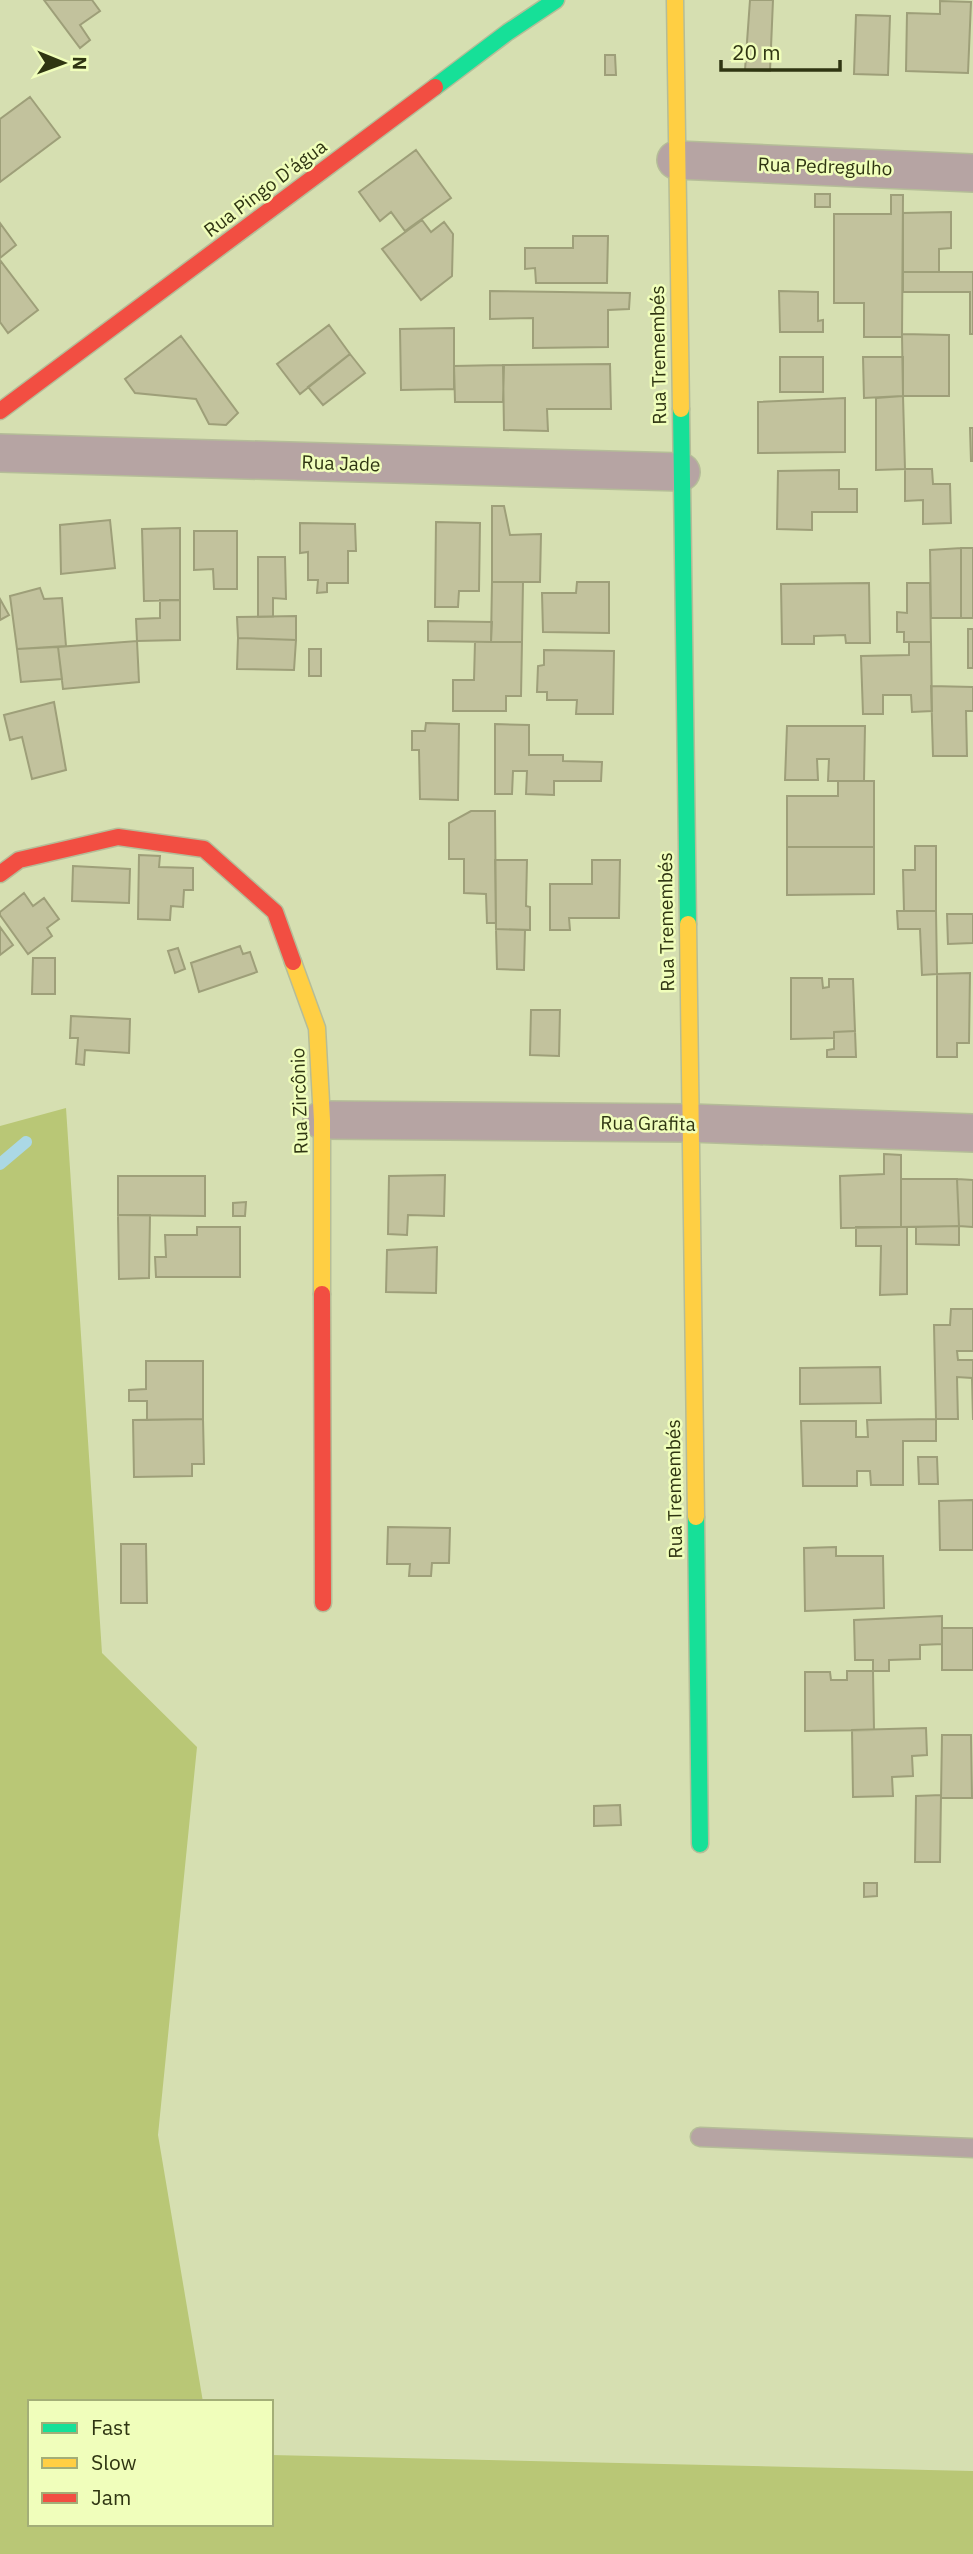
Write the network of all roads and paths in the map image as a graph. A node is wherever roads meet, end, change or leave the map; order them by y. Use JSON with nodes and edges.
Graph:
{"nodes":[{"id":1,"x":556,"y":0,"type":"edge"},
{"id":2,"x":675,"y":0,"type":"edge"},
{"id":3,"x":676,"y":160,"type":"junction"},
{"id":4,"x":973,"y":173,"type":"edge"},
{"id":5,"x":0,"y":411,"type":"edge"},
{"id":6,"x":0,"y":453,"type":"edge"},
{"id":7,"x":681,"y":472,"type":"junction"},
{"id":8,"x":0,"y":874,"type":"edge"},
{"id":9,"x":322,"y":1120,"type":"junction"},
{"id":10,"x":690,"y":1123,"type":"junction"},
{"id":11,"x":973,"y":1133,"type":"edge"},
{"id":12,"x":323,"y":1602,"type":"dead end"},
{"id":13,"x":700,"y":1843,"type":"dead end"},
{"id":14,"x":700,"y":2137,"type":"dead end"},
{"id":15,"x":973,"y":2148,"type":"edge"}],
"edges":[{"from":1,"to":5,"type":"street","name":"Rua Pingo D'água"},
{"from":2,"to":3,"type":"street","name":"Rua Tremembés"},
{"from":3,"to":4,"type":"street","name":"Rua Pedregulho"},
{"from":3,"to":7,"type":"street","name":"Rua Tremembés"},
{"from":6,"to":7,"type":"street","name":"Rua Jade"},
{"from":7,"to":10,"type":"street","name":"Rua Tremembés"},
{"from":8,"to":9,"type":"street","name":"Rua Zircônio"},
{"from":9,"to":10,"type":"street","name":"Rua Grafita"},
{"from":9,"to":12,"type":"street","name":"Rua Zircônio"},
{"from":10,"to":11,"type":"street","name":"Rua Grafita"},
{"from":10,"to":13,"type":"street","name":"Rua Tremembés"},
{"from":14,"to":15,"type":"lane"}]}
